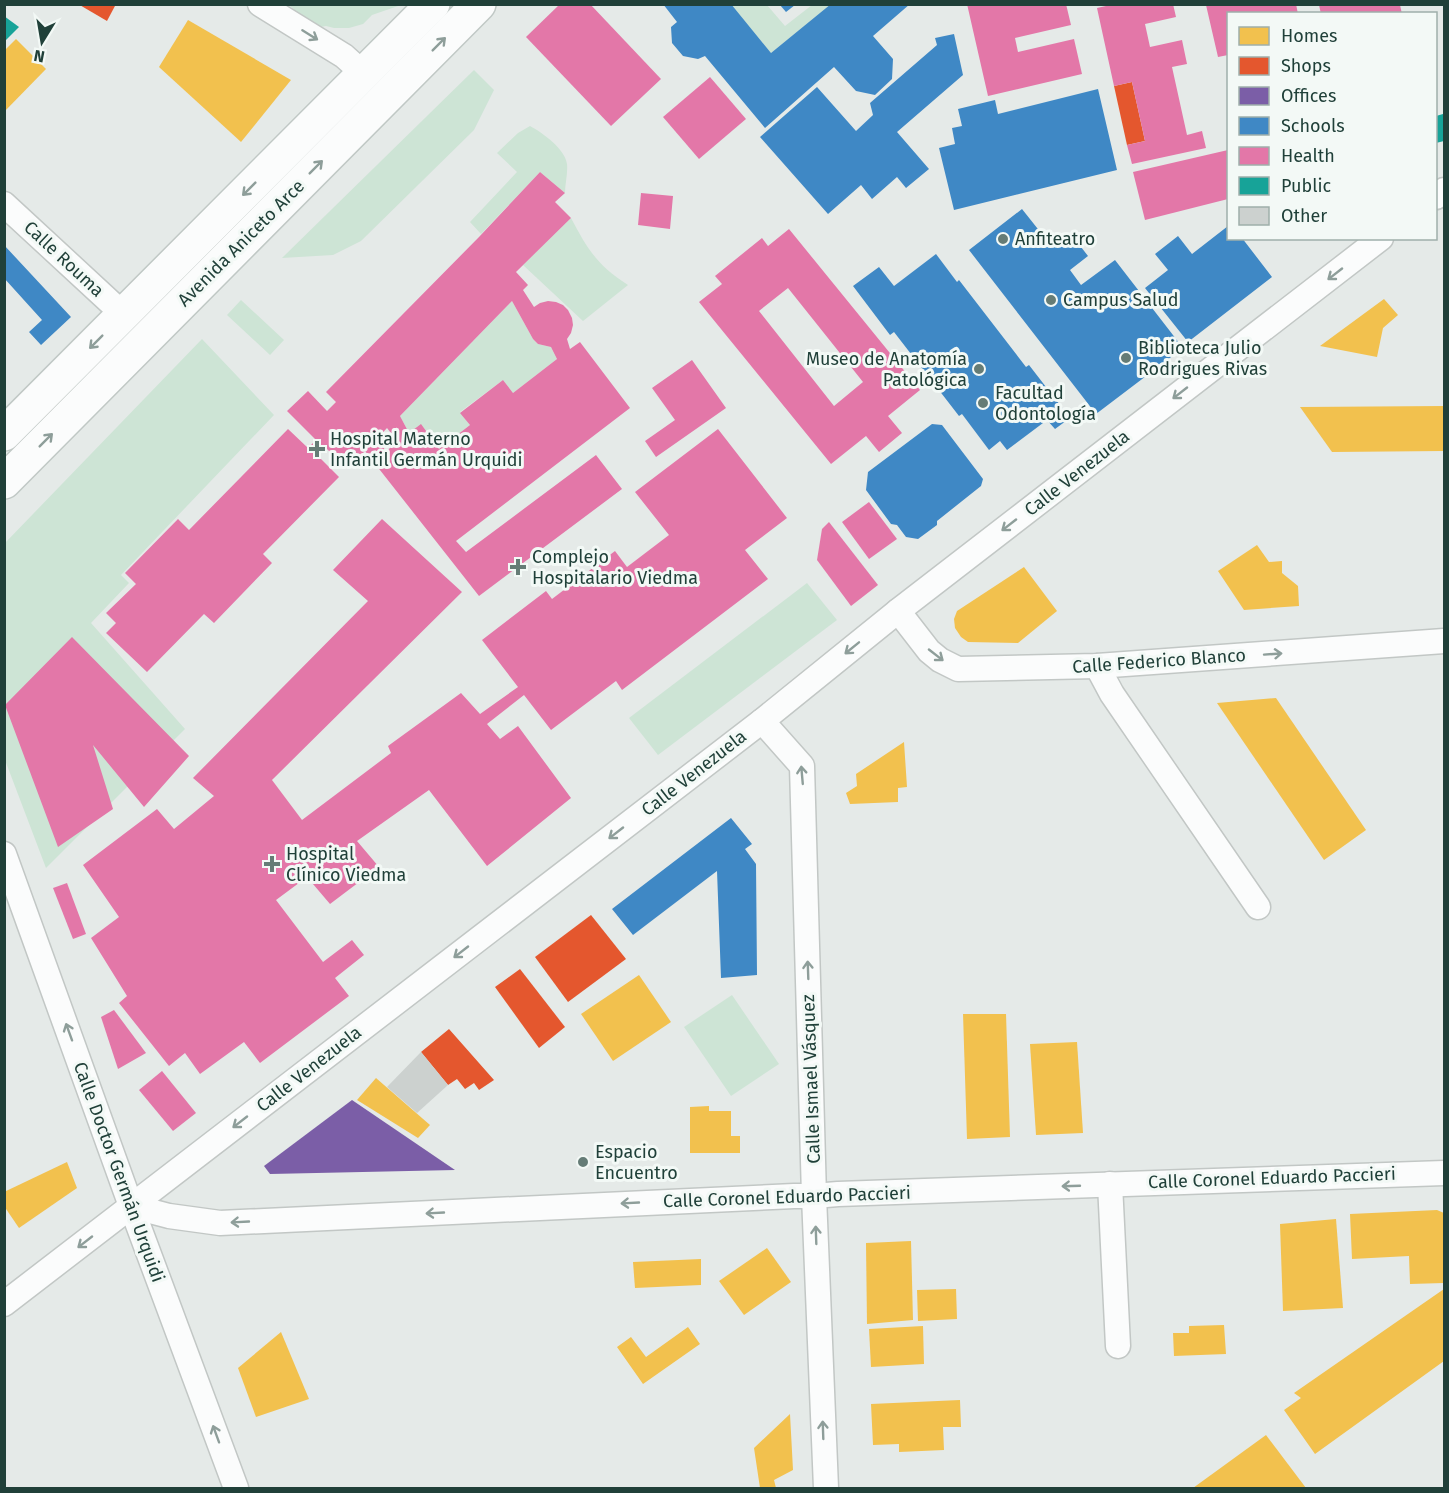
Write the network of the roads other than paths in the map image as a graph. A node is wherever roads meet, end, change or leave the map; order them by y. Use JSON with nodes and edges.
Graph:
{"nodes":[{"id":1,"x":260,"y":4,"type":"edge"},
{"id":2,"x":433,"y":4,"type":"edge"},
{"id":3,"x":479,"y":4,"type":"edge"},
{"id":4,"x":364,"y":74,"type":"junction"},
{"id":5,"x":4,"y":204,"type":"edge"},
{"id":6,"x":1378,"y":240,"type":"edge"},
{"id":7,"x":123,"y":314,"type":"junction"},
{"id":8,"x":4,"y":434,"type":"edge"},
{"id":9,"x":4,"y":482,"type":"edge"},
{"id":10,"x":898,"y":611,"type":"junction"},
{"id":11,"x":1444,"y":641,"type":"edge"},
{"id":12,"x":1097,"y":666,"type":"junction"},
{"id":13,"x":762,"y":720,"type":"junction"},
{"id":14,"x":4,"y":854,"type":"edge"},
{"id":15,"x":1258,"y":907,"type":"dead end"},
{"id":16,"x":1444,"y":1173,"type":"edge"},
{"id":17,"x":1110,"y":1184,"type":"junction"},
{"id":18,"x":814,"y":1196,"type":"junction"},
{"id":19,"x":131,"y":1206,"type":"junction"},
{"id":20,"x":4,"y":1304,"type":"edge"},
{"id":21,"x":1118,"y":1346,"type":"dead end"},
{"id":22,"x":236,"y":1488,"type":"edge"},
{"id":23,"x":826,"y":1488,"type":"edge"}],
"edges":[{"from":1,"to":4,"type":"street","one_way":true},
{"from":2,"to":4,"type":"main road","name":"Avenida Aniceto Arce"},
{"from":9,"to":3,"type":"main road","name":"Avenida Aniceto Arce","one_way":true},
{"from":4,"to":7,"type":"main road","name":"Avenida Aniceto Arce","one_way":true},
{"from":5,"to":7,"type":"street","name":"Calle Rouma"},
{"from":6,"to":10,"type":"street","name":"Calle Venezuela","one_way":true},
{"from":7,"to":8,"type":"main road","name":"Avenida Aniceto Arce","one_way":true},
{"from":10,"to":12,"type":"street","name":"Calle Federico Blanco","one_way":true},
{"from":10,"to":13,"type":"street","name":"Calle Venezuela","one_way":true},
{"from":12,"to":11,"type":"street","name":"Calle Federico Blanco","one_way":true},
{"from":12,"to":15,"type":"street"},
{"from":18,"to":13,"type":"street","name":"Calle Ismael Vásquez","one_way":true},
{"from":13,"to":19,"type":"street","name":"Calle Venezuela","one_way":true},
{"from":19,"to":14,"type":"street","name":"Calle Doctor Germán Urquidi","one_way":true},
{"from":16,"to":17,"type":"street","name":"Calle Coronel Eduardo Paccieri"},
{"from":17,"to":18,"type":"street","name":"Calle Coronel Eduardo Paccieri","one_way":true},
{"from":17,"to":21,"type":"street"},
{"from":18,"to":19,"type":"street","name":"Calle Coronel Eduardo Paccieri","one_way":true},
{"from":23,"to":18,"type":"street","name":"Calle Ismael Vásquez","one_way":true},
{"from":19,"to":20,"type":"street","name":"Calle Venezuela","one_way":true},
{"from":22,"to":19,"type":"street","name":"Calle Doctor Germán Urquidi","one_way":true}]}
